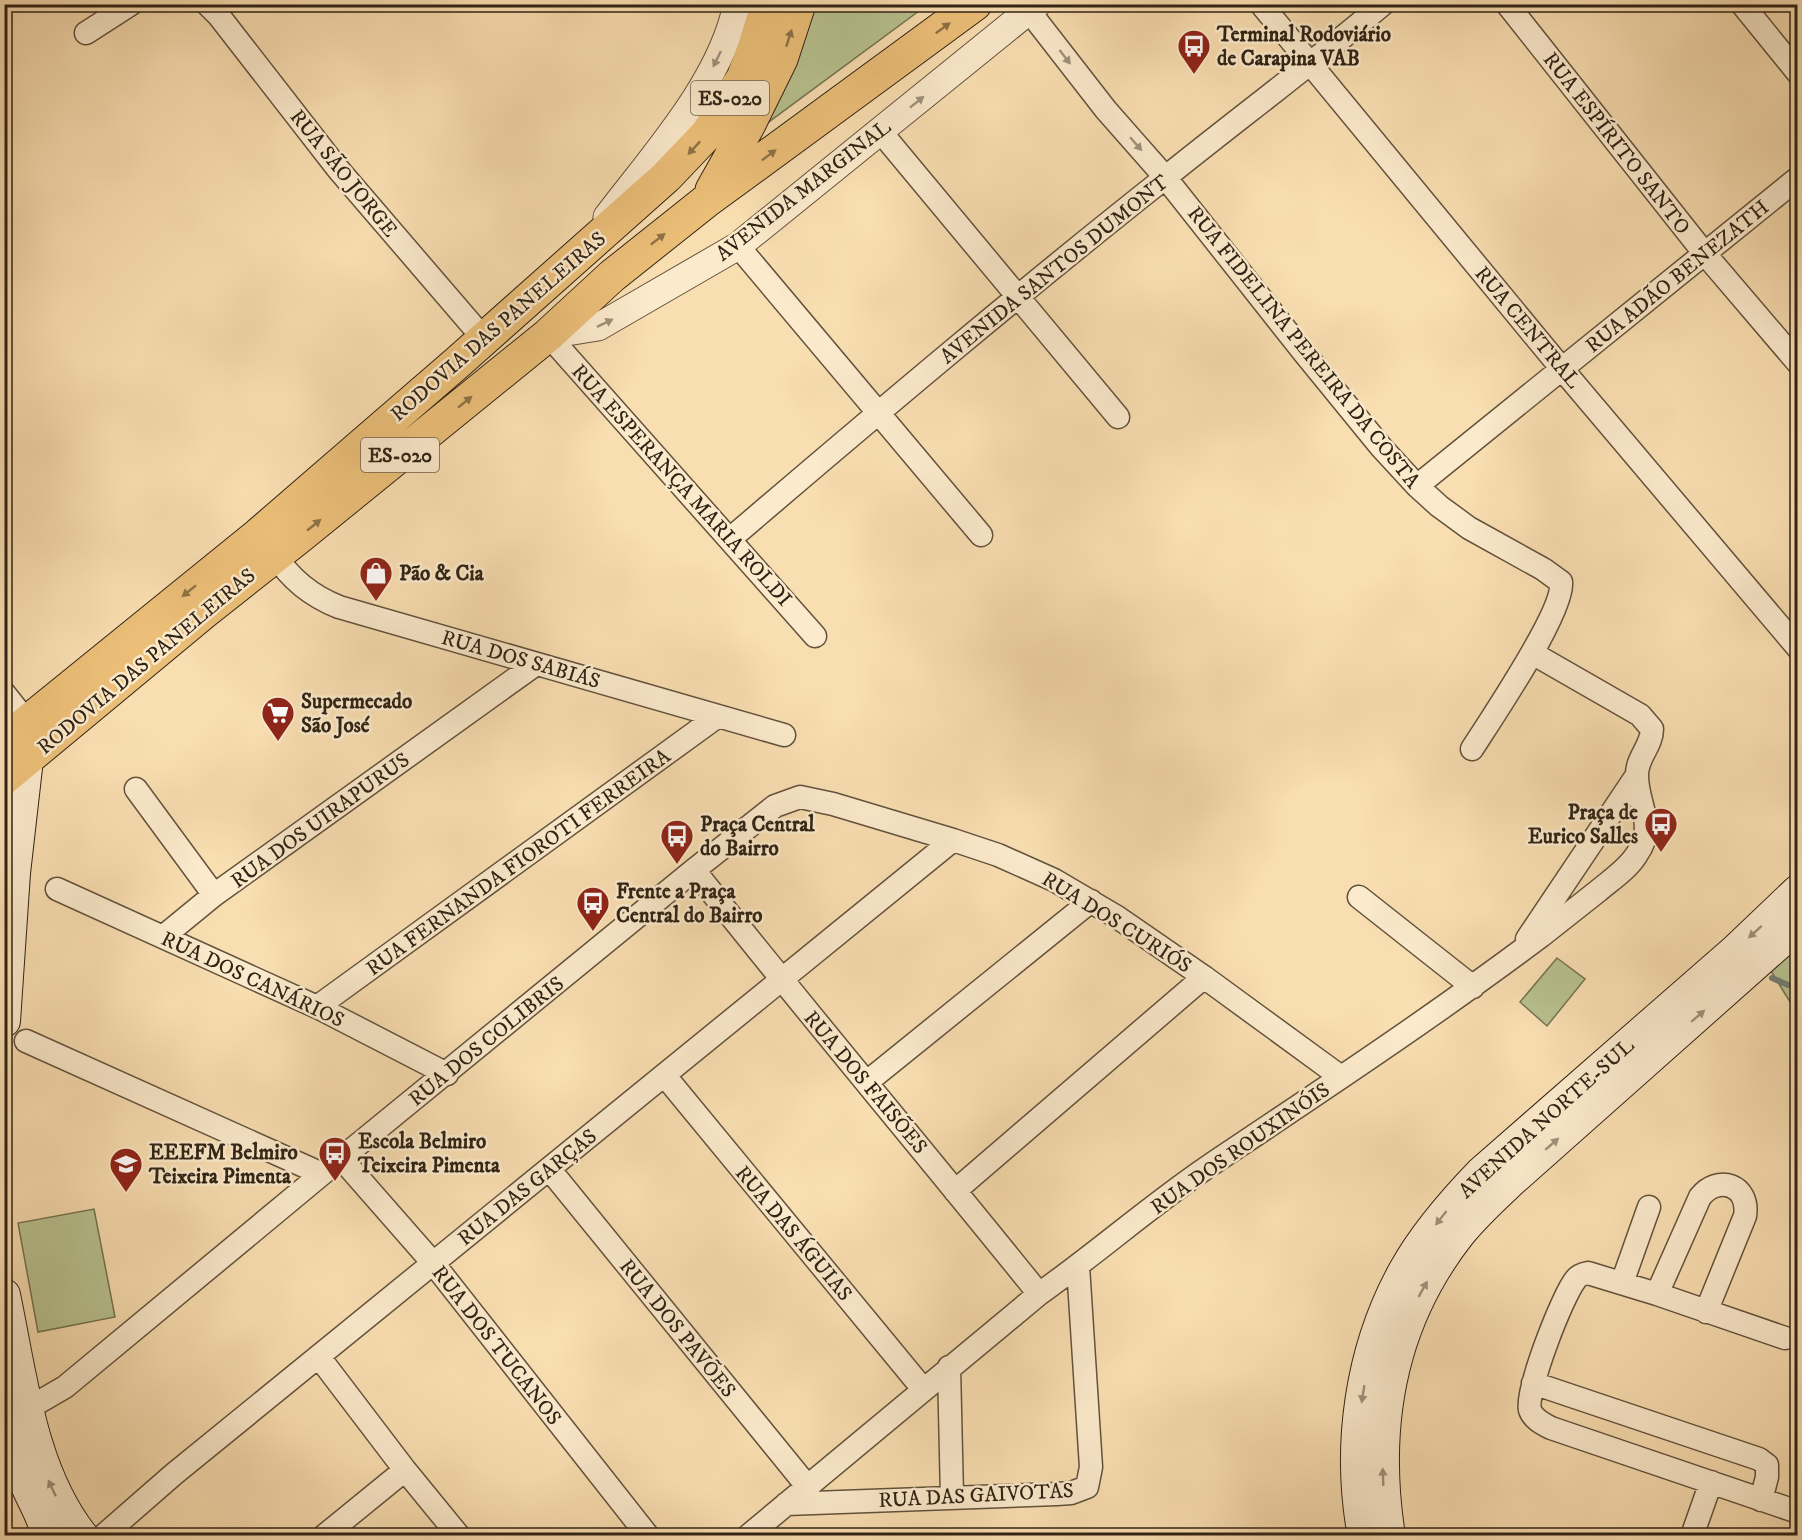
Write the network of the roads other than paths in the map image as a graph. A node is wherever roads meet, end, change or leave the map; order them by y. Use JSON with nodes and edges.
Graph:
{"nodes":[{"id":1,"x":131,"y":4,"type":"edge"},
{"id":2,"x":207,"y":4,"type":"edge"},
{"id":3,"x":737,"y":4,"type":"edge"},
{"id":4,"x":768,"y":4,"type":"edge"},
{"id":5,"x":799,"y":4,"type":"edge"},
{"id":6,"x":975,"y":4,"type":"edge"},
{"id":7,"x":1261,"y":4,"type":"edge"},
{"id":8,"x":1383,"y":4,"type":"edge"},
{"id":9,"x":1507,"y":4,"type":"edge"},
{"id":10,"x":1742,"y":4,"type":"edge"},
{"id":11,"x":1033,"y":8,"type":"edge"},
{"id":12,"x":86,"y":33,"type":"dead end"},
{"id":13,"x":1311,"y":64,"type":"junction"},
{"id":14,"x":1797,"y":73,"type":"edge"},
{"id":15,"x":880,"y":131,"type":"junction"},
{"id":16,"x":1166,"y":177,"type":"junction"},
{"id":17,"x":1797,"y":178,"type":"edge"},
{"id":18,"x":705,"y":202,"type":"junction"},
{"id":19,"x":738,"y":246,"type":"junction"},
{"id":20,"x":1705,"y":254,"type":"junction"},
{"id":21,"x":578,"y":255,"type":"junction"},
{"id":22,"x":1019,"y":297,"type":"junction"},
{"id":23,"x":548,"y":335,"type":"junction"},
{"id":24,"x":484,"y":339,"type":"junction"},
{"id":25,"x":1797,"y":363,"type":"edge"},
{"id":26,"x":1562,"y":369,"type":"junction"},
{"id":27,"x":877,"y":414,"type":"junction"},
{"id":28,"x":1118,"y":417,"type":"dead end"},
{"id":29,"x":1417,"y":486,"type":"junction"},
{"id":30,"x":981,"y":535,"type":"dead end"},
{"id":31,"x":730,"y":539,"type":"junction"},
{"id":32,"x":254,"y":561,"type":"junction"},
{"id":33,"x":815,"y":636,"type":"dead end"},
{"id":34,"x":1797,"y":648,"type":"edge"},
{"id":35,"x":1532,"y":653,"type":"junction"},
{"id":36,"x":536,"y":664,"type":"junction"},
{"id":37,"x":4,"y":693,"type":"edge"},
{"id":38,"x":718,"y":716,"type":"junction"},
{"id":39,"x":784,"y":735,"type":"dead end"},
{"id":40,"x":1472,"y":749,"type":"dead end"},
{"id":41,"x":16,"y":750,"type":"edge"},
{"id":42,"x":1637,"y":775,"type":"junction"},
{"id":43,"x":136,"y":789,"type":"dead end"},
{"id":44,"x":800,"y":797,"type":"joint"},
{"id":45,"x":953,"y":840,"type":"junction"},
{"id":46,"x":694,"y":870,"type":"junction"},
{"id":47,"x":57,"y":890,"type":"dead end"},
{"id":48,"x":1797,"y":891,"type":"edge"},
{"id":49,"x":214,"y":895,"type":"junction"},
{"id":50,"x":1359,"y":897,"type":"dead end"},
{"id":51,"x":1091,"y":901,"type":"junction"},
{"id":52,"x":1797,"y":926,"type":"edge"},
{"id":53,"x":8,"y":927,"type":"edge"},
{"id":54,"x":164,"y":936,"type":"junction"},
{"id":55,"x":1518,"y":953,"type":"junction"},
{"id":56,"x":1203,"y":977,"type":"junction"},
{"id":57,"x":780,"y":979,"type":"junction"},
{"id":58,"x":1473,"y":987,"type":"junction"},
{"id":59,"x":317,"y":1007,"type":"junction"},
{"id":60,"x":15,"y":1031,"type":"edge"},
{"id":61,"x":447,"y":1074,"type":"junction"},
{"id":62,"x":665,"y":1076,"type":"junction"},
{"id":63,"x":1341,"y":1077,"type":"junction"},
{"id":64,"x":867,"y":1082,"type":"junction"},
{"id":65,"x":341,"y":1158,"type":"junction"},
{"id":66,"x":550,"y":1170,"type":"junction"},
{"id":67,"x":322,"y":1174,"type":"junction"},
{"id":68,"x":956,"y":1191,"type":"junction"},
{"id":69,"x":1649,"y":1207,"type":"dead end"},
{"id":70,"x":433,"y":1263,"type":"junction"},
{"id":71,"x":1078,"y":1266,"type":"junction"},
{"id":72,"x":1622,"y":1283,"type":"junction"},
{"id":73,"x":1039,"y":1294,"type":"junction"},
{"id":74,"x":1657,"y":1294,"type":"junction"},
{"id":75,"x":4,"y":1295,"type":"edge"},
{"id":76,"x":1706,"y":1312,"type":"junction"},
{"id":77,"x":1785,"y":1338,"type":"dead end"},
{"id":78,"x":319,"y":1357,"type":"junction"},
{"id":79,"x":949,"y":1367,"type":"junction"},
{"id":80,"x":1533,"y":1383,"type":"junction"},
{"id":81,"x":923,"y":1389,"type":"junction"},
{"id":82,"x":12,"y":1417,"type":"edge"},
{"id":83,"x":405,"y":1470,"type":"junction"},
{"id":84,"x":1711,"y":1482,"type":"junction"},
{"id":85,"x":807,"y":1486,"type":"junction"},
{"id":86,"x":952,"y":1497,"type":"junction"},
{"id":87,"x":1761,"y":1500,"type":"junction"},
{"id":88,"x":786,"y":1504,"type":"junction"},
{"id":89,"x":1797,"y":1512,"type":"edge"},
{"id":90,"x":48,"y":1536,"type":"edge"},
{"id":91,"x":82,"y":1536,"type":"edge"},
{"id":92,"x":103,"y":1536,"type":"edge"},
{"id":93,"x":324,"y":1536,"type":"edge"},
{"id":94,"x":459,"y":1536,"type":"edge"},
{"id":95,"x":648,"y":1536,"type":"edge"},
{"id":96,"x":748,"y":1536,"type":"edge"},
{"id":97,"x":1364,"y":1536,"type":"edge"},
{"id":98,"x":1389,"y":1536,"type":"edge"},
{"id":99,"x":1692,"y":1536,"type":"edge"}],
"edges":[{"from":1,"to":12,"type":"street"},
{"from":2,"to":24,"type":"street","name":"RUA SÃO JORGE"},
{"from":3,"to":21,"type":"street","one_way":true},
{"from":4,"to":21,"type":"main road","name":"RODOVIA DAS PANELEIRAS","number":"ES-020","one_way":true},
{"from":18,"to":5,"type":"main road","one_way":true},
{"from":18,"to":6,"type":"main road","name":"RODOVIA DAS PANELEIRAS","one_way":true},
{"from":7,"to":13,"type":"street","name":"RUA CENTRAL"},
{"from":8,"to":13,"type":"street","name":"AVENIDA SANTOS DUMONT"},
{"from":9,"to":20,"type":"street","name":"RUA ESPÍRITO SANTO"},
{"from":10,"to":14,"type":"street"},
{"from":15,"to":11,"type":"street","name":"AVENIDA MARGINAL","one_way":true},
{"from":11,"to":16,"type":"street","name":"RUA FIDELINA PEREIRA DA COSTA","one_way":true},
{"from":13,"to":16,"type":"street","name":"AVENIDA SANTOS DUMONT"},
{"from":13,"to":26,"type":"street","name":"RUA CENTRAL"},
{"from":15,"to":19,"type":"street","name":"AVENIDA MARGINAL"},
{"from":15,"to":22,"type":"street"},
{"from":16,"to":22,"type":"street","name":"AVENIDA SANTOS DUMONT"},
{"from":16,"to":29,"type":"street","name":"RUA FIDELINA PEREIRA DA COSTA"},
{"from":17,"to":20,"type":"street","name":"RUA ADÃO BENEZATH"},
{"from":23,"to":18,"type":"main road","name":"RODOVIA DAS PANELEIRAS","number":"ES-020","one_way":true},
{"from":23,"to":19,"type":"street","name":"AVENIDA MARGINAL","one_way":true},
{"from":19,"to":27,"type":"street"},
{"from":20,"to":25,"type":"street","name":"RUA ESPÍRITO SANTO"},
{"from":20,"to":26,"type":"street","name":"RUA ADÃO BENEZATH"},
{"from":21,"to":24,"type":"main road","name":"RODOVIA DAS PANELEIRAS","number":"ES-020"},
{"from":22,"to":27,"type":"street","name":"AVENIDA SANTOS DUMONT"},
{"from":22,"to":28,"type":"street"},
{"from":23,"to":31,"type":"street","name":"RUA ESPERANÇA MARIA ROLDI"},
{"from":32,"to":23,"type":"main road","name":"RODOVIA DAS PANELEIRAS","number":"ES-020","one_way":true},
{"from":24,"to":32,"type":"main road","name":"RODOVIA DAS PANELEIRAS","number":"ES-020"},
{"from":26,"to":29,"type":"street","name":"RUA ADÃO BENEZATH"},
{"from":26,"to":34,"type":"street","name":"RUA CENTRAL"},
{"from":27,"to":30,"type":"street"},
{"from":27,"to":31,"type":"street","name":"AVENIDA SANTOS DUMONT"},
{"from":29,"to":35,"type":"street","name":"RUA FIDELINA PEREIRA DA COSTA"},
{"from":31,"to":33,"type":"street","name":"RUA ESPERANÇA MARIA ROLDI"},
{"from":32,"to":36,"type":"street","name":"RUA DOS SABIÁS"},
{"from":32,"to":41,"type":"main road","name":"RODOVIA DAS PANELEIRAS","number":"ES-020"},
{"from":35,"to":40,"type":"street","name":"RUA FIDELINA PEREIRA DA COSTA"},
{"from":35,"to":42,"type":"street"},
{"from":36,"to":38,"type":"street","name":"RUA DOS SABIÁS"},
{"from":36,"to":49,"type":"street","name":"RUA DOS UIRAPURUS"},
{"from":37,"to":41,"type":"street"},
{"from":38,"to":39,"type":"street","name":"RUA DOS SABIÁS"},
{"from":38,"to":59,"type":"street","name":"RUA FERNANDA FIOROTI FERREIRA"},
{"from":41,"to":53,"type":"main road"},
{"from":42,"to":55,"type":"street"},
{"from":42,"to":55,"type":"street","name":"RUA DOS ROUXINÓIS"},
{"from":43,"to":49,"type":"street"},
{"from":44,"to":45,"type":"street","name":"RUA DOS CURIÓS"},
{"from":44,"to":46,"type":"street","name":"RUA DOS COLIBRIS"},
{"from":45,"to":51,"type":"street","name":"RUA DOS CURIÓS"},
{"from":45,"to":57,"type":"street","name":"RUA DAS GARÇAS"},
{"from":46,"to":57,"type":"street","name":"RUA DOS FAISÕES"},
{"from":46,"to":61,"type":"street","name":"RUA DOS COLIBRIS"},
{"from":47,"to":54,"type":"street","name":"RUA DOS CANÁRIOS"},
{"from":48,"to":97,"type":"main road","name":"AVENIDA NORTE-SUL","one_way":true},
{"from":49,"to":54,"type":"street","name":"RUA DOS UIRAPURUS"},
{"from":50,"to":58,"type":"street"},
{"from":51,"to":56,"type":"street","name":"RUA DOS CURIÓS"},
{"from":51,"to":64,"type":"street"},
{"from":98,"to":52,"type":"main road","name":"AVENIDA NORTE-SUL","one_way":true},
{"from":53,"to":60,"type":"main road"},
{"from":54,"to":59,"type":"street","name":"RUA DOS CANÁRIOS"},
{"from":55,"to":58,"type":"street","name":"RUA DOS ROUXINÓIS"},
{"from":56,"to":63,"type":"street","name":"RUA DOS CURIÓS"},
{"from":56,"to":68,"type":"street"},
{"from":57,"to":62,"type":"street","name":"RUA DAS GARÇAS"},
{"from":57,"to":64,"type":"street","name":"RUA DOS FAISÕES"},
{"from":58,"to":63,"type":"street","name":"RUA DOS ROUXINÓIS"},
{"from":59,"to":61,"type":"street","name":"RUA DOS CANÁRIOS"},
{"from":60,"to":67,"type":"street"},
{"from":61,"to":65,"type":"street","name":"RUA DOS COLIBRIS"},
{"from":62,"to":66,"type":"street","name":"RUA DAS GARÇAS"},
{"from":62,"to":81,"type":"street","name":"RUA DAS ÁGUIAS"},
{"from":63,"to":71,"type":"street","name":"RUA DOS ROUXINÓIS"},
{"from":64,"to":68,"type":"street","name":"RUA DOS FAISÕES"},
{"from":65,"to":67,"type":"street","name":"RUA DOS COLIBRIS"},
{"from":65,"to":70,"type":"street","name":"RUA DOS TUCANOS"},
{"from":66,"to":70,"type":"street","name":"RUA DAS GARÇAS"},
{"from":66,"to":85,"type":"street","name":"RUA DOS PAVÕES"},
{"from":67,"to":82,"type":"street","name":"RUA DOS COLIBRIS"},
{"from":68,"to":73,"type":"street","name":"RUA DOS FAISÕES"},
{"from":69,"to":72,"type":"street"},
{"from":70,"to":78,"type":"street","name":"RUA DAS GARÇAS"},
{"from":70,"to":95,"type":"street","name":"RUA DOS TUCANOS"},
{"from":71,"to":73,"type":"street","name":"RUA DOS ROUXINÓIS"},
{"from":71,"to":86,"type":"street","name":"RUA DAS GAIVOTAS"},
{"from":72,"to":74,"type":"street"},
{"from":72,"to":80,"type":"street"},
{"from":73,"to":79,"type":"street","name":"RUA DOS ROUXINÓIS"},
{"from":74,"to":76,"type":"street"},
{"from":74,"to":76,"type":"street"},
{"from":75,"to":82,"type":"main road"},
{"from":76,"to":77,"type":"street"},
{"from":78,"to":83,"type":"street"},
{"from":78,"to":92,"type":"street","name":"RUA DAS GARÇAS"},
{"from":79,"to":81,"type":"street","name":"RUA DOS ROUXINÓIS"},
{"from":79,"to":86,"type":"street"},
{"from":80,"to":84,"type":"street"},
{"from":80,"to":87,"type":"street"},
{"from":81,"to":85,"type":"street","name":"RUA DOS ROUXINÓIS"},
{"from":82,"to":90,"type":"main road"},
{"from":91,"to":82,"type":"main road","one_way":true},
{"from":83,"to":93,"type":"street"},
{"from":83,"to":94,"type":"street"},
{"from":84,"to":87,"type":"street"},
{"from":84,"to":99,"type":"street"},
{"from":85,"to":88,"type":"street","name":"RUA DOS ROUXINÓIS"},
{"from":86,"to":88,"type":"street","name":"RUA DAS GAIVOTAS"},
{"from":87,"to":89,"type":"street"},
{"from":88,"to":96,"type":"street","name":"RUA DOS ROUXINÓIS"}]}
